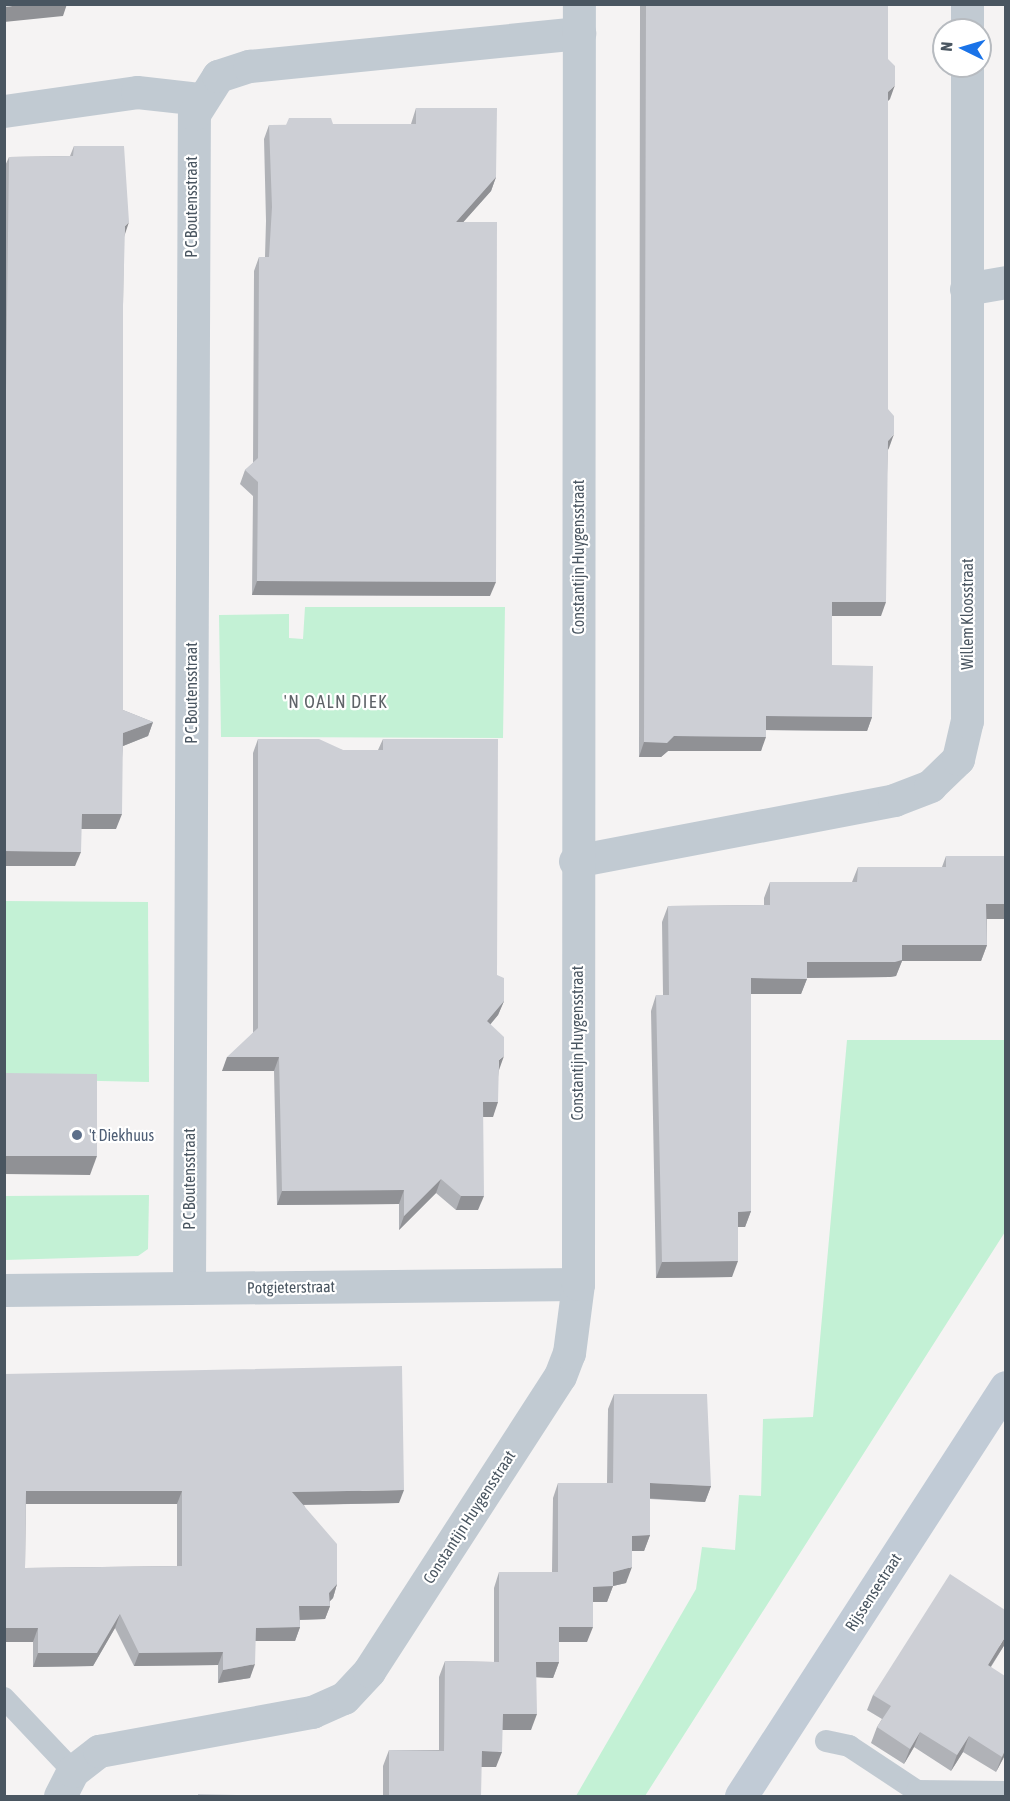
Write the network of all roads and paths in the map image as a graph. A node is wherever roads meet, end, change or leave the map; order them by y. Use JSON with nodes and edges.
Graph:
{"nodes":[{"id":1,"x":579,"y":19,"type":"edge"},
{"id":2,"x":967,"y":78,"type":"edge"},
{"id":3,"x":199,"y":99,"type":"junction"},
{"id":4,"x":4,"y":111,"type":"edge"},
{"id":5,"x":1005,"y":282,"type":"edge"},
{"id":6,"x":966,"y":289,"type":"junction"},
{"id":7,"x":575,"y":861,"type":"junction"},
{"id":8,"x":578,"y":1284,"type":"junction"},
{"id":9,"x":189,"y":1288,"type":"junction"},
{"id":10,"x":4,"y":1290,"type":"edge"},
{"id":11,"x":1003,"y":1397,"type":"edge"},
{"id":12,"x":4,"y":1698,"type":"edge"},
{"id":13,"x":826,"y":1741,"type":"dead end"},
{"id":14,"x":66,"y":1784,"type":"edge"},
{"id":15,"x":1005,"y":1792,"type":"edge"},
{"id":16,"x":741,"y":1797,"type":"edge"}],
"edges":[{"from":1,"to":3,"type":"street","name":"P C Boutensstraat"},
{"from":1,"to":7,"type":"street","name":"Constantijn Huygensstraat"},
{"from":2,"to":6,"type":"street","name":"Willem Kloosstraat"},
{"from":3,"to":4,"type":"street"},
{"from":3,"to":9,"type":"street","name":"P C Boutensstraat"},
{"from":5,"to":6,"type":"street"},
{"from":6,"to":7,"type":"street","name":"Willem Kloosstraat"},
{"from":7,"to":8,"type":"street","name":"Constantijn Huygensstraat"},
{"from":8,"to":9,"type":"street","name":"Potgieterstraat"},
{"from":8,"to":14,"type":"street","name":"Constantijn Huygensstraat"},
{"from":9,"to":10,"type":"street","name":"Potgieterstraat"},
{"from":11,"to":16,"type":"main road","name":"Rijssensestraat"},
{"from":12,"to":14,"type":"lane"},
{"from":13,"to":15,"type":"lane"}]}
